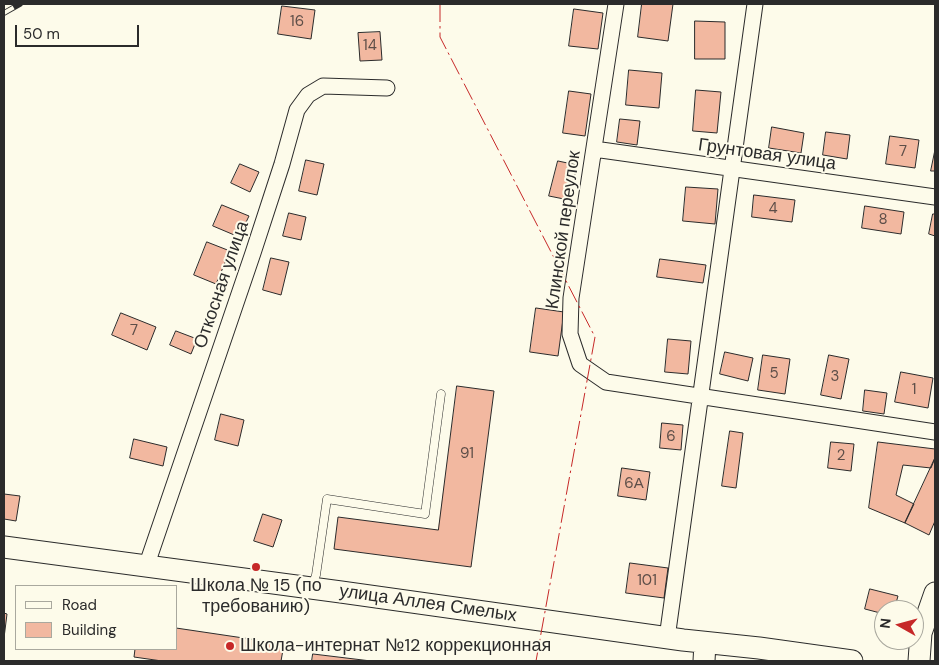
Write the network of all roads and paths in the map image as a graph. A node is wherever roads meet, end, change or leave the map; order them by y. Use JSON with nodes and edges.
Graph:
{"nodes":[{"id":1,"x":616,"y":4,"type":"edge"},
{"id":2,"x":755,"y":4,"type":"edge"},
{"id":3,"x":387,"y":88,"type":"dead end"},
{"id":4,"x":594,"y":149,"type":"junction"},
{"id":5,"x":732,"y":169,"type":"junction"},
{"id":6,"x":935,"y":197,"type":"edge"},
{"id":7,"x":441,"y":394,"type":"dead end"},
{"id":8,"x":702,"y":396,"type":"junction"},
{"id":9,"x":935,"y":432,"type":"edge"},
{"id":10,"x":4,"y":548,"type":"edge"},
{"id":11,"x":146,"y":567,"type":"junction"},
{"id":12,"x":312,"y":588,"type":"junction"},
{"id":13,"x":935,"y":593,"type":"edge"},
{"id":14,"x":667,"y":638,"type":"junction"},
{"id":15,"x":705,"y":652,"type":"edge"},
{"id":16,"x":852,"y":661,"type":"edge"},
{"id":17,"x":919,"y":661,"type":"edge"}],
"edges":[{"from":1,"to":4,"type":"street","name":"Клинской переулок"},
{"from":2,"to":5,"type":"street"},
{"from":3,"to":11,"type":"street","name":"Откосная улица"},
{"from":4,"to":5,"type":"street","name":"Грунтовая улица"},
{"from":4,"to":8,"type":"street","name":"Клинской переулок"},
{"from":5,"to":6,"type":"street","name":"Грунтовая улица"},
{"from":5,"to":8,"type":"street"},
{"from":7,"to":12,"type":"lane"},
{"from":8,"to":9,"type":"street","name":"Клинской переулок"},
{"from":8,"to":14,"type":"street"},
{"from":10,"to":11,"type":"main road","name":"улица Аллея Смелых"},
{"from":11,"to":12,"type":"main road","name":"улица Аллея Смелых"},
{"from":12,"to":14,"type":"main road","name":"улица Аллея Смелых"},
{"from":13,"to":17,"type":"main road"},
{"from":14,"to":15,"type":"main road","name":"улица Аллея Смелых"},
{"from":15,"to":16,"type":"main road","name":"улица Аллея Смелых"}]}
